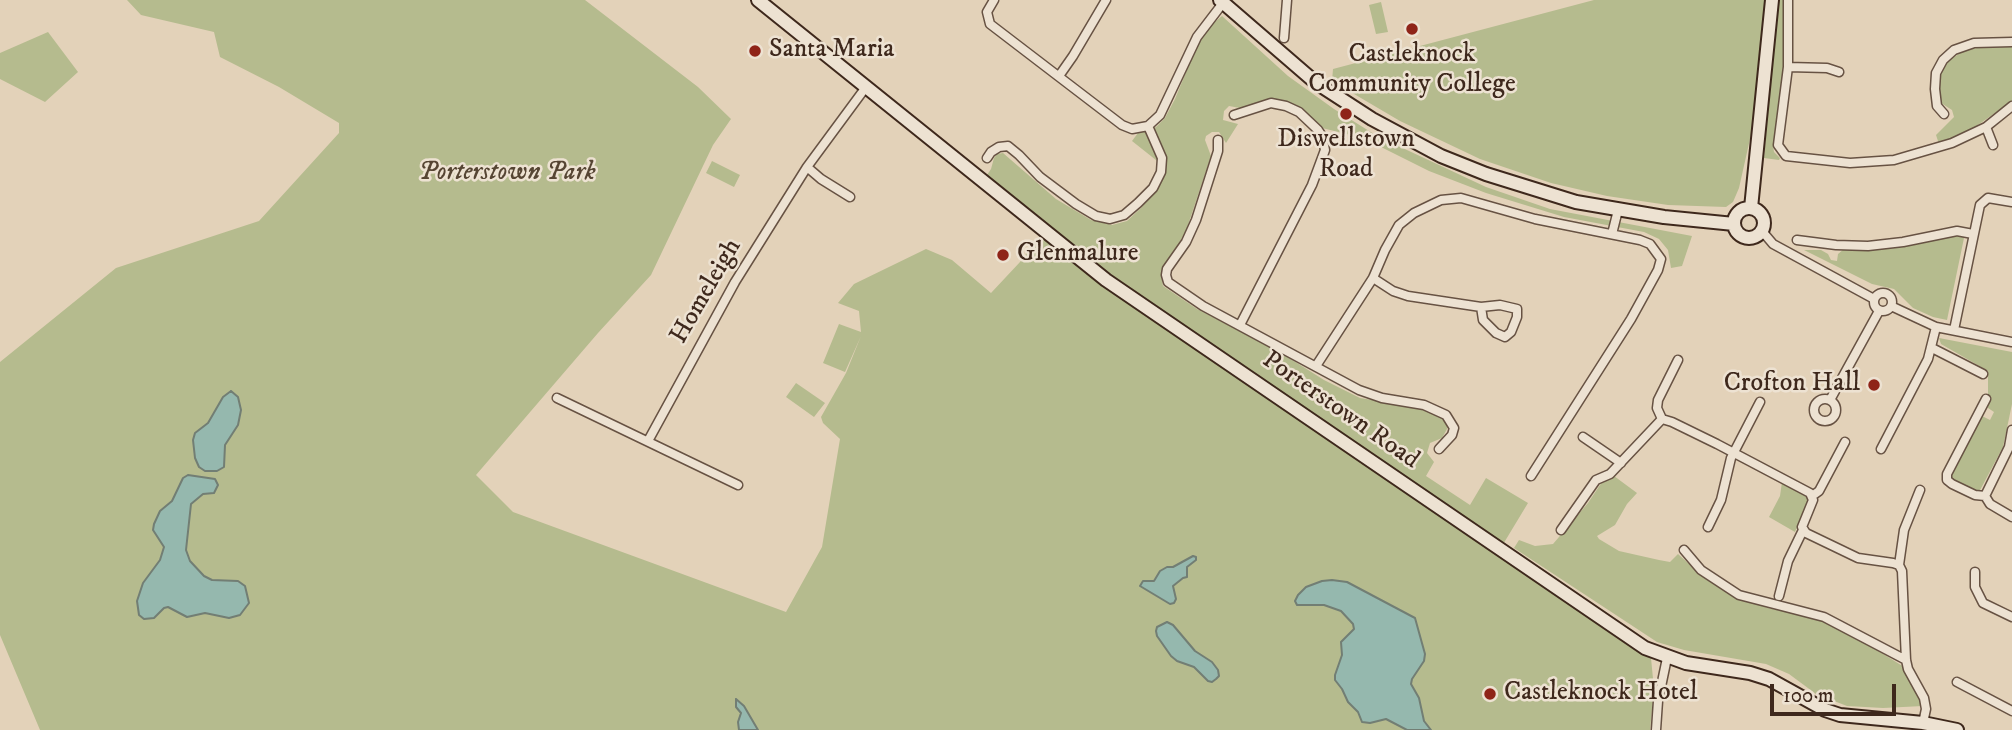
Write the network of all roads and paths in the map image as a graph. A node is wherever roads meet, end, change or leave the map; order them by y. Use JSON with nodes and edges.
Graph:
{"nodes":[{"id":1,"x":758,"y":0,"type":"edge"},
{"id":2,"x":994,"y":0,"type":"edge"},
{"id":3,"x":1106,"y":0,"type":"edge"},
{"id":4,"x":1287,"y":0,"type":"edge"},
{"id":5,"x":1772,"y":0,"type":"edge"},
{"id":6,"x":1788,"y":0,"type":"edge"},
{"id":7,"x":1222,"y":2,"type":"edge"},
{"id":8,"x":1284,"y":38,"type":"dead end"},
{"id":9,"x":2012,"y":42,"type":"edge"},
{"id":10,"x":1788,"y":67,"type":"junction"},
{"id":11,"x":1839,"y":72,"type":"dead end"},
{"id":12,"x":1059,"y":76,"type":"junction"},
{"id":13,"x":866,"y":87,"type":"junction"},
{"id":14,"x":2012,"y":106,"type":"edge"},
{"id":15,"x":1944,"y":114,"type":"dead end"},
{"id":16,"x":1234,"y":115,"type":"dead end"},
{"id":17,"x":1148,"y":126,"type":"junction"},
{"id":18,"x":1986,"y":127,"type":"junction"},
{"id":19,"x":1218,"y":139,"type":"dead end"},
{"id":20,"x":1993,"y":145,"type":"dead end"},
{"id":21,"x":988,"y":158,"type":"dead end"},
{"id":22,"x":807,"y":167,"type":"junction"},
{"id":23,"x":850,"y":197,"type":"dead end"},
{"id":24,"x":2012,"y":202,"type":"edge"},
{"id":25,"x":1751,"y":208,"type":"junction"},
{"id":26,"x":1618,"y":210,"type":"junction"},
{"id":27,"x":1734,"y":224,"type":"junction"},
{"id":28,"x":1762,"y":231,"type":"junction"},
{"id":29,"x":1612,"y":234,"type":"junction"},
{"id":30,"x":1973,"y":234,"type":"junction"},
{"id":31,"x":1797,"y":240,"type":"dead end"},
{"id":32,"x":1373,"y":278,"type":"junction"},
{"id":33,"x":1874,"y":299,"type":"junction"},
{"id":34,"x":1891,"y":306,"type":"junction"},
{"id":35,"x":1481,"y":307,"type":"junction"},
{"id":36,"x":1879,"y":311,"type":"junction"},
{"id":37,"x":1240,"y":326,"type":"junction"},
{"id":38,"x":1936,"y":327,"type":"junction"},
{"id":39,"x":1954,"y":330,"type":"junction"},
{"id":40,"x":2012,"y":342,"type":"edge"},
{"id":41,"x":1932,"y":348,"type":"junction"},
{"id":42,"x":1678,"y":360,"type":"dead end"},
{"id":43,"x":1316,"y":366,"type":"junction"},
{"id":44,"x":1983,"y":374,"type":"dead end"},
{"id":45,"x":557,"y":398,"type":"dead end"},
{"id":46,"x":1986,"y":399,"type":"dead end"},
{"id":47,"x":1830,"y":400,"type":"dead end"},
{"id":48,"x":1760,"y":402,"type":"dead end"},
{"id":49,"x":1662,"y":419,"type":"junction"},
{"id":50,"x":2012,"y":430,"type":"edge"},
{"id":51,"x":1583,"y":437,"type":"dead end"},
{"id":52,"x":648,"y":440,"type":"junction"},
{"id":53,"x":1844,"y":443,"type":"dead end"},
{"id":54,"x":1439,"y":449,"type":"dead end"},
{"id":55,"x":1881,"y":449,"type":"dead end"},
{"id":56,"x":1734,"y":452,"type":"junction"},
{"id":57,"x":1621,"y":463,"type":"junction"},
{"id":58,"x":1531,"y":476,"type":"dead end"},
{"id":59,"x":738,"y":485,"type":"dead end"},
{"id":60,"x":1920,"y":490,"type":"dead end"},
{"id":61,"x":1812,"y":496,"type":"junction"},
{"id":62,"x":1985,"y":496,"type":"junction"},
{"id":63,"x":2012,"y":517,"type":"edge"},
{"id":64,"x":1708,"y":527,"type":"dead end"},
{"id":65,"x":1561,"y":530,"type":"dead end"},
{"id":66,"x":1803,"y":530,"type":"junction"},
{"id":67,"x":1684,"y":550,"type":"dead end"},
{"id":68,"x":1899,"y":565,"type":"junction"},
{"id":69,"x":1975,"y":572,"type":"dead end"},
{"id":70,"x":1779,"y":596,"type":"dead end"},
{"id":71,"x":2012,"y":617,"type":"edge"},
{"id":72,"x":1667,"y":658,"type":"junction"},
{"id":73,"x":1906,"y":660,"type":"junction"},
{"id":74,"x":1957,"y":682,"type":"dead end"},
{"id":75,"x":2012,"y":711,"type":"edge"},
{"id":76,"x":1923,"y":723,"type":"junction"},
{"id":77,"x":1656,"y":730,"type":"edge"},
{"id":78,"x":1957,"y":730,"type":"edge"}],
"edges":[{"from":1,"to":13,"type":"street","name":"Porterstown Road"},
{"from":2,"to":12,"type":"street"},
{"from":3,"to":12,"type":"street"},
{"from":4,"to":8,"type":"street"},
{"from":5,"to":25,"type":"street"},
{"from":6,"to":10,"type":"street"},
{"from":7,"to":17,"type":"street"},
{"from":7,"to":26,"type":"street"},
{"from":9,"to":15,"type":"street"},
{"from":10,"to":11,"type":"street"},
{"from":10,"to":18,"type":"street"},
{"from":12,"to":17,"type":"street"},
{"from":13,"to":22,"type":"street","name":"Homeleigh"},
{"from":13,"to":72,"type":"street","name":"Porterstown Road"},
{"from":14,"to":18,"type":"street"},
{"from":16,"to":37,"type":"street"},
{"from":17,"to":21,"type":"street"},
{"from":18,"to":20,"type":"street"},
{"from":19,"to":37,"type":"street"},
{"from":22,"to":23,"type":"street"},
{"from":22,"to":52,"type":"street","name":"Homeleigh"},
{"from":24,"to":30,"type":"street"},
{"from":25,"to":27,"type":"street"},
{"from":25,"to":28,"type":"street"},
{"from":26,"to":27,"type":"street"},
{"from":26,"to":29,"type":"street"},
{"from":27,"to":28,"type":"street"},
{"from":28,"to":33,"type":"street"},
{"from":29,"to":32,"type":"street"},
{"from":29,"to":58,"type":"street"},
{"from":30,"to":31,"type":"street"},
{"from":30,"to":39,"type":"street"},
{"from":32,"to":35,"type":"street"},
{"from":32,"to":43,"type":"street"},
{"from":33,"to":34,"type":"street"},
{"from":33,"to":36,"type":"street"},
{"from":34,"to":36,"type":"street"},
{"from":34,"to":38,"type":"street"},
{"from":35,"to":35,"type":"street"},
{"from":36,"to":47,"type":"street"},
{"from":37,"to":43,"type":"street"},
{"from":38,"to":39,"type":"street"},
{"from":38,"to":41,"type":"street"},
{"from":39,"to":40,"type":"street"},
{"from":41,"to":44,"type":"street"},
{"from":41,"to":55,"type":"street"},
{"from":42,"to":49,"type":"street"},
{"from":43,"to":54,"type":"street"},
{"from":45,"to":52,"type":"street"},
{"from":46,"to":62,"type":"street"},
{"from":48,"to":56,"type":"street"},
{"from":49,"to":56,"type":"street"},
{"from":49,"to":57,"type":"street"},
{"from":50,"to":62,"type":"street"},
{"from":51,"to":57,"type":"street"},
{"from":52,"to":59,"type":"street"},
{"from":53,"to":61,"type":"street"},
{"from":56,"to":61,"type":"street"},
{"from":56,"to":64,"type":"street"},
{"from":57,"to":65,"type":"street"},
{"from":60,"to":68,"type":"street"},
{"from":61,"to":66,"type":"street"},
{"from":62,"to":63,"type":"street"},
{"from":66,"to":68,"type":"street"},
{"from":66,"to":70,"type":"street"},
{"from":67,"to":73,"type":"street"},
{"from":68,"to":73,"type":"street"},
{"from":69,"to":71,"type":"street"},
{"from":72,"to":76,"type":"street","name":"Porterstown Road"},
{"from":72,"to":77,"type":"street"},
{"from":73,"to":76,"type":"street"},
{"from":74,"to":75,"type":"street"},
{"from":76,"to":78,"type":"street","name":"Porterstown Road"}]}
